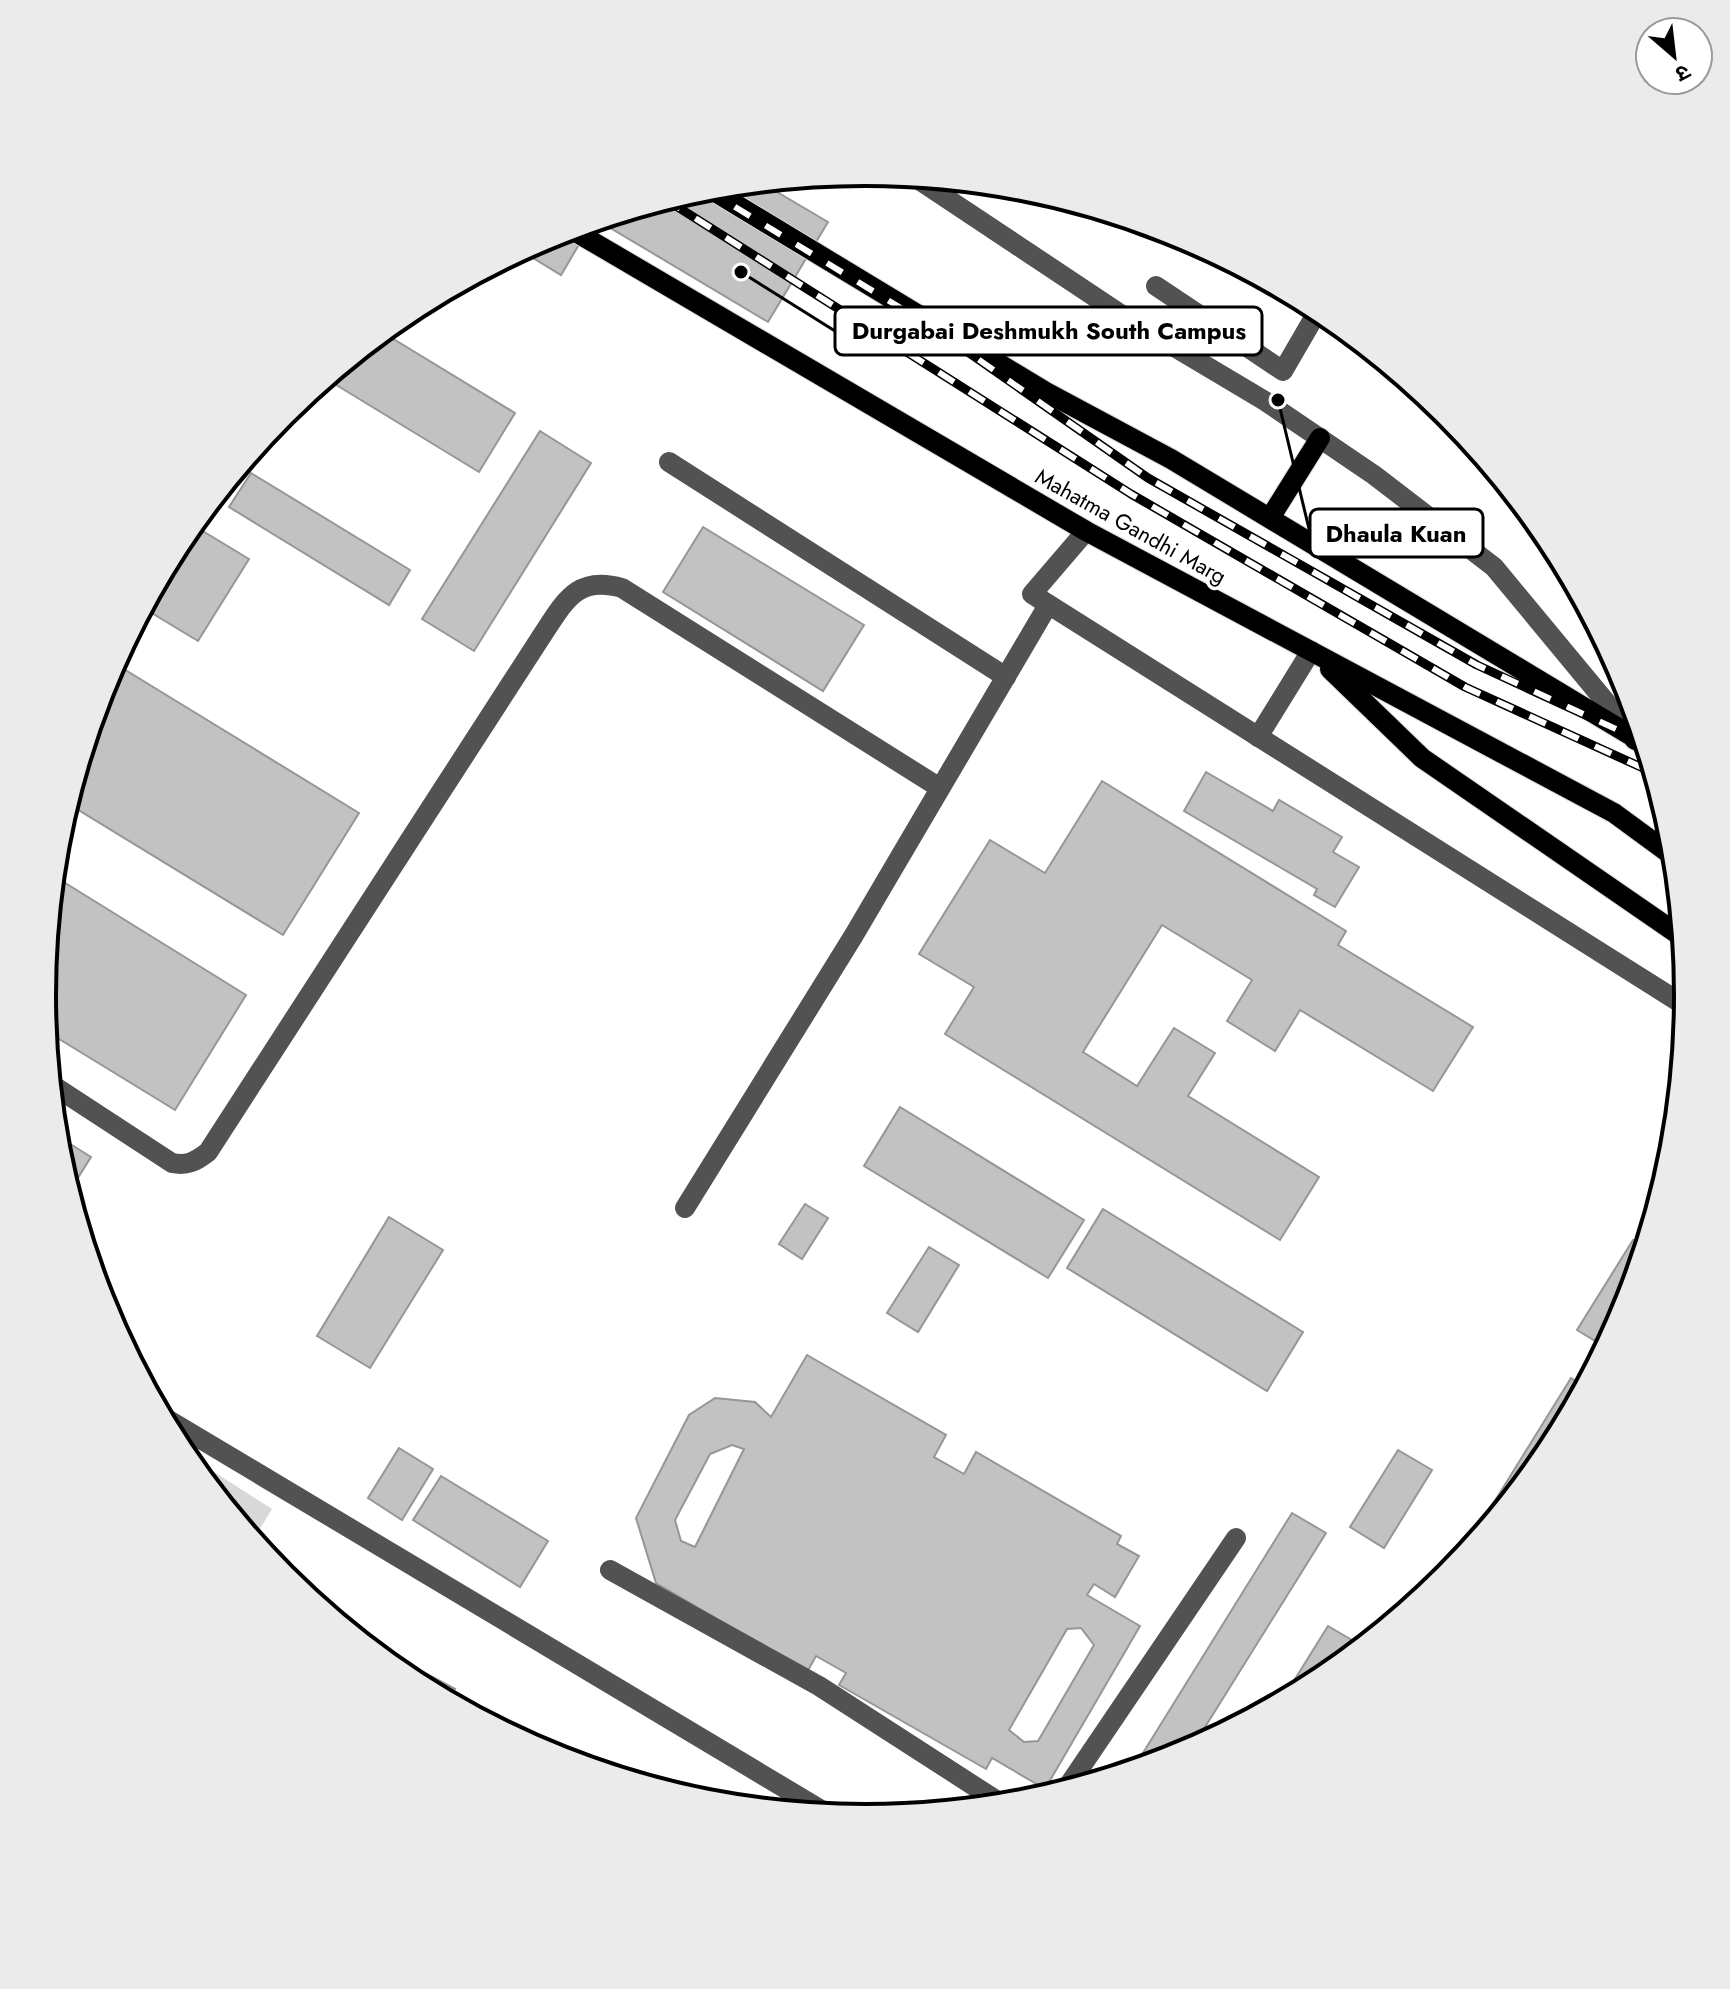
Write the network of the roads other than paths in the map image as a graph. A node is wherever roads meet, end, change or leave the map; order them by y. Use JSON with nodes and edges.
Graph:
{"nodes":[{"id":1,"x":931,"y":188,"type":"edge"},
{"id":2,"x":725,"y":198,"type":"edge"},
{"id":3,"x":583,"y":236,"type":"edge"},
{"id":4,"x":1156,"y":286,"type":"dead end"},
{"id":5,"x":1312,"y":321,"type":"edge"},
{"id":6,"x":1320,"y":438,"type":"junction"},
{"id":7,"x":669,"y":462,"type":"dead end"},
{"id":8,"x":1270,"y":518,"type":"junction"},
{"id":9,"x":1086,"y":531,"type":"junction"},
{"id":10,"x":1048,"y":605,"type":"junction"},
{"id":11,"x":1311,"y":651,"type":"junction"},
{"id":12,"x":1006,"y":677,"type":"junction"},
{"id":13,"x":1627,"y":723,"type":"edge"},
{"id":14,"x":1631,"y":734,"type":"edge"},
{"id":15,"x":1258,"y":737,"type":"junction"},
{"id":16,"x":940,"y":788,"type":"junction"},
{"id":17,"x":1660,"y":846,"type":"edge"},
{"id":18,"x":1671,"y":929,"type":"edge"},
{"id":19,"x":1674,"y":999,"type":"edge"},
{"id":20,"x":62,"y":1091,"type":"edge"},
{"id":21,"x":685,"y":1208,"type":"dead end"},
{"id":22,"x":182,"y":1428,"type":"edge"},
{"id":23,"x":1236,"y":1538,"type":"dead end"},
{"id":24,"x":610,"y":1570,"type":"dead end"},
{"id":25,"x":1075,"y":1776,"type":"edge"},
{"id":26,"x":987,"y":1794,"type":"edge"},
{"id":27,"x":807,"y":1802,"type":"edge"}],
"edges":[{"from":1,"to":6,"type":"street"},
{"from":2,"to":8,"type":"main road"},
{"from":3,"to":9,"type":"main road","name":"Mahatma Gandhi Marg"},
{"from":4,"to":5,"type":"street"},
{"from":6,"to":8,"type":"main road"},
{"from":6,"to":13,"type":"street"},
{"from":7,"to":12,"type":"street"},
{"from":8,"to":14,"type":"main road"},
{"from":9,"to":10,"type":"street"},
{"from":9,"to":11,"type":"main road","name":"Mahatma Gandhi Marg"},
{"from":10,"to":12,"type":"street"},
{"from":10,"to":15,"type":"street"},
{"from":11,"to":15,"type":"street"},
{"from":11,"to":17,"type":"main road","name":"Mahatma Gandhi Marg"},
{"from":11,"to":18,"type":"main road"},
{"from":12,"to":16,"type":"street"},
{"from":15,"to":19,"type":"street"},
{"from":16,"to":20,"type":"street"},
{"from":16,"to":21,"type":"street"},
{"from":22,"to":27,"type":"street"},
{"from":23,"to":25,"type":"street"},
{"from":24,"to":26,"type":"street"}]}
